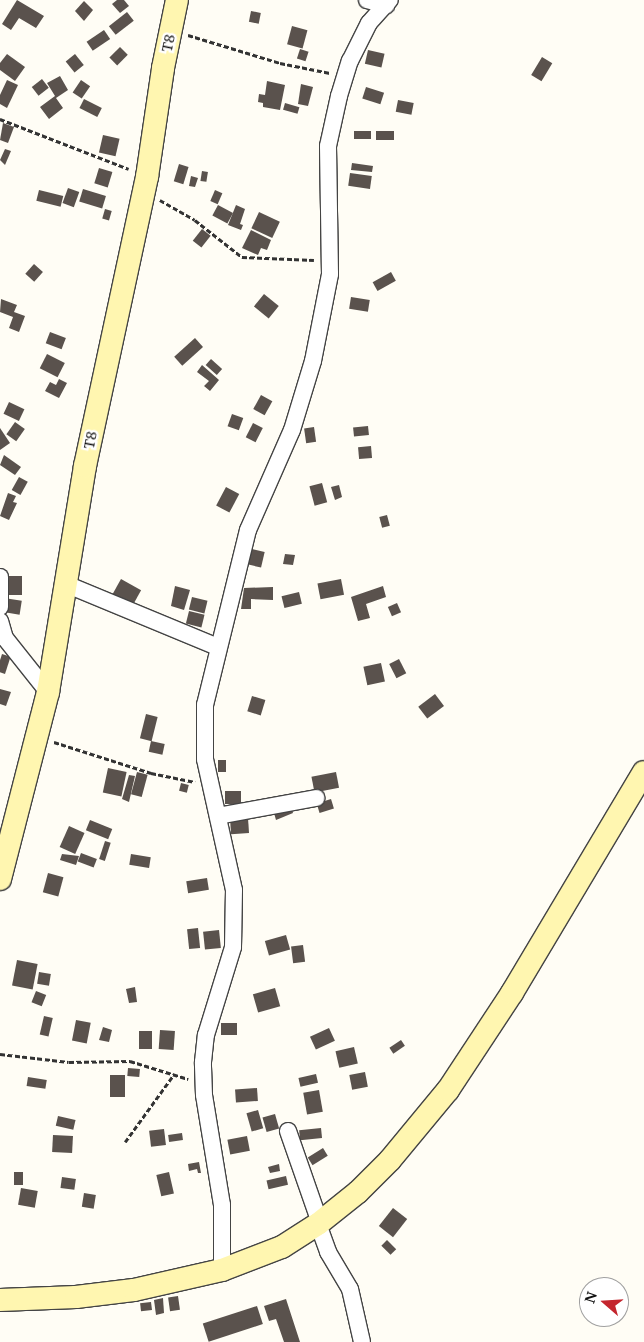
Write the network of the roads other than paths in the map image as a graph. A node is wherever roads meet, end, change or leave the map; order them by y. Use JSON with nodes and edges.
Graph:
{"nodes":[{"id":1,"x":177,"y":0,"type":"edge"},
{"id":2,"x":367,"y":0,"type":"edge"},
{"id":3,"x":388,"y":2,"type":"edge"},
{"id":4,"x":0,"y":577,"type":"edge"},
{"id":5,"x":68,"y":585,"type":"junction"},
{"id":6,"x":0,"y":607,"type":"edge"},
{"id":7,"x":0,"y":621,"type":"edge"},
{"id":8,"x":218,"y":647,"type":"junction"},
{"id":9,"x":48,"y":692,"type":"junction"},
{"id":10,"x":644,"y":772,"type":"edge"},
{"id":11,"x":316,"y":798,"type":"dead end"},
{"id":12,"x":218,"y":816,"type":"junction"},
{"id":13,"x":0,"y":879,"type":"edge"},
{"id":14,"x":288,"y":1131,"type":"dead end"},
{"id":15,"x":319,"y":1224,"type":"junction"},
{"id":16,"x":222,"y":1270,"type":"junction"},
{"id":17,"x":0,"y":1300,"type":"edge"},
{"id":18,"x":362,"y":1342,"type":"edge"}],
"edges":[{"from":1,"to":5,"type":"street","name":"T8"},
{"from":2,"to":3,"type":"street"},
{"from":3,"to":8,"type":"street"},
{"from":4,"to":6,"type":"street"},
{"from":5,"to":8,"type":"street"},
{"from":5,"to":9,"type":"street","name":"T8"},
{"from":7,"to":9,"type":"street"},
{"from":8,"to":12,"type":"street"},
{"from":9,"to":13,"type":"street","name":"T8"},
{"from":10,"to":15,"type":"street"},
{"from":11,"to":12,"type":"street"},
{"from":12,"to":16,"type":"street"},
{"from":14,"to":15,"type":"street"},
{"from":15,"to":16,"type":"street"},
{"from":15,"to":18,"type":"street"},
{"from":16,"to":17,"type":"street"}]}
